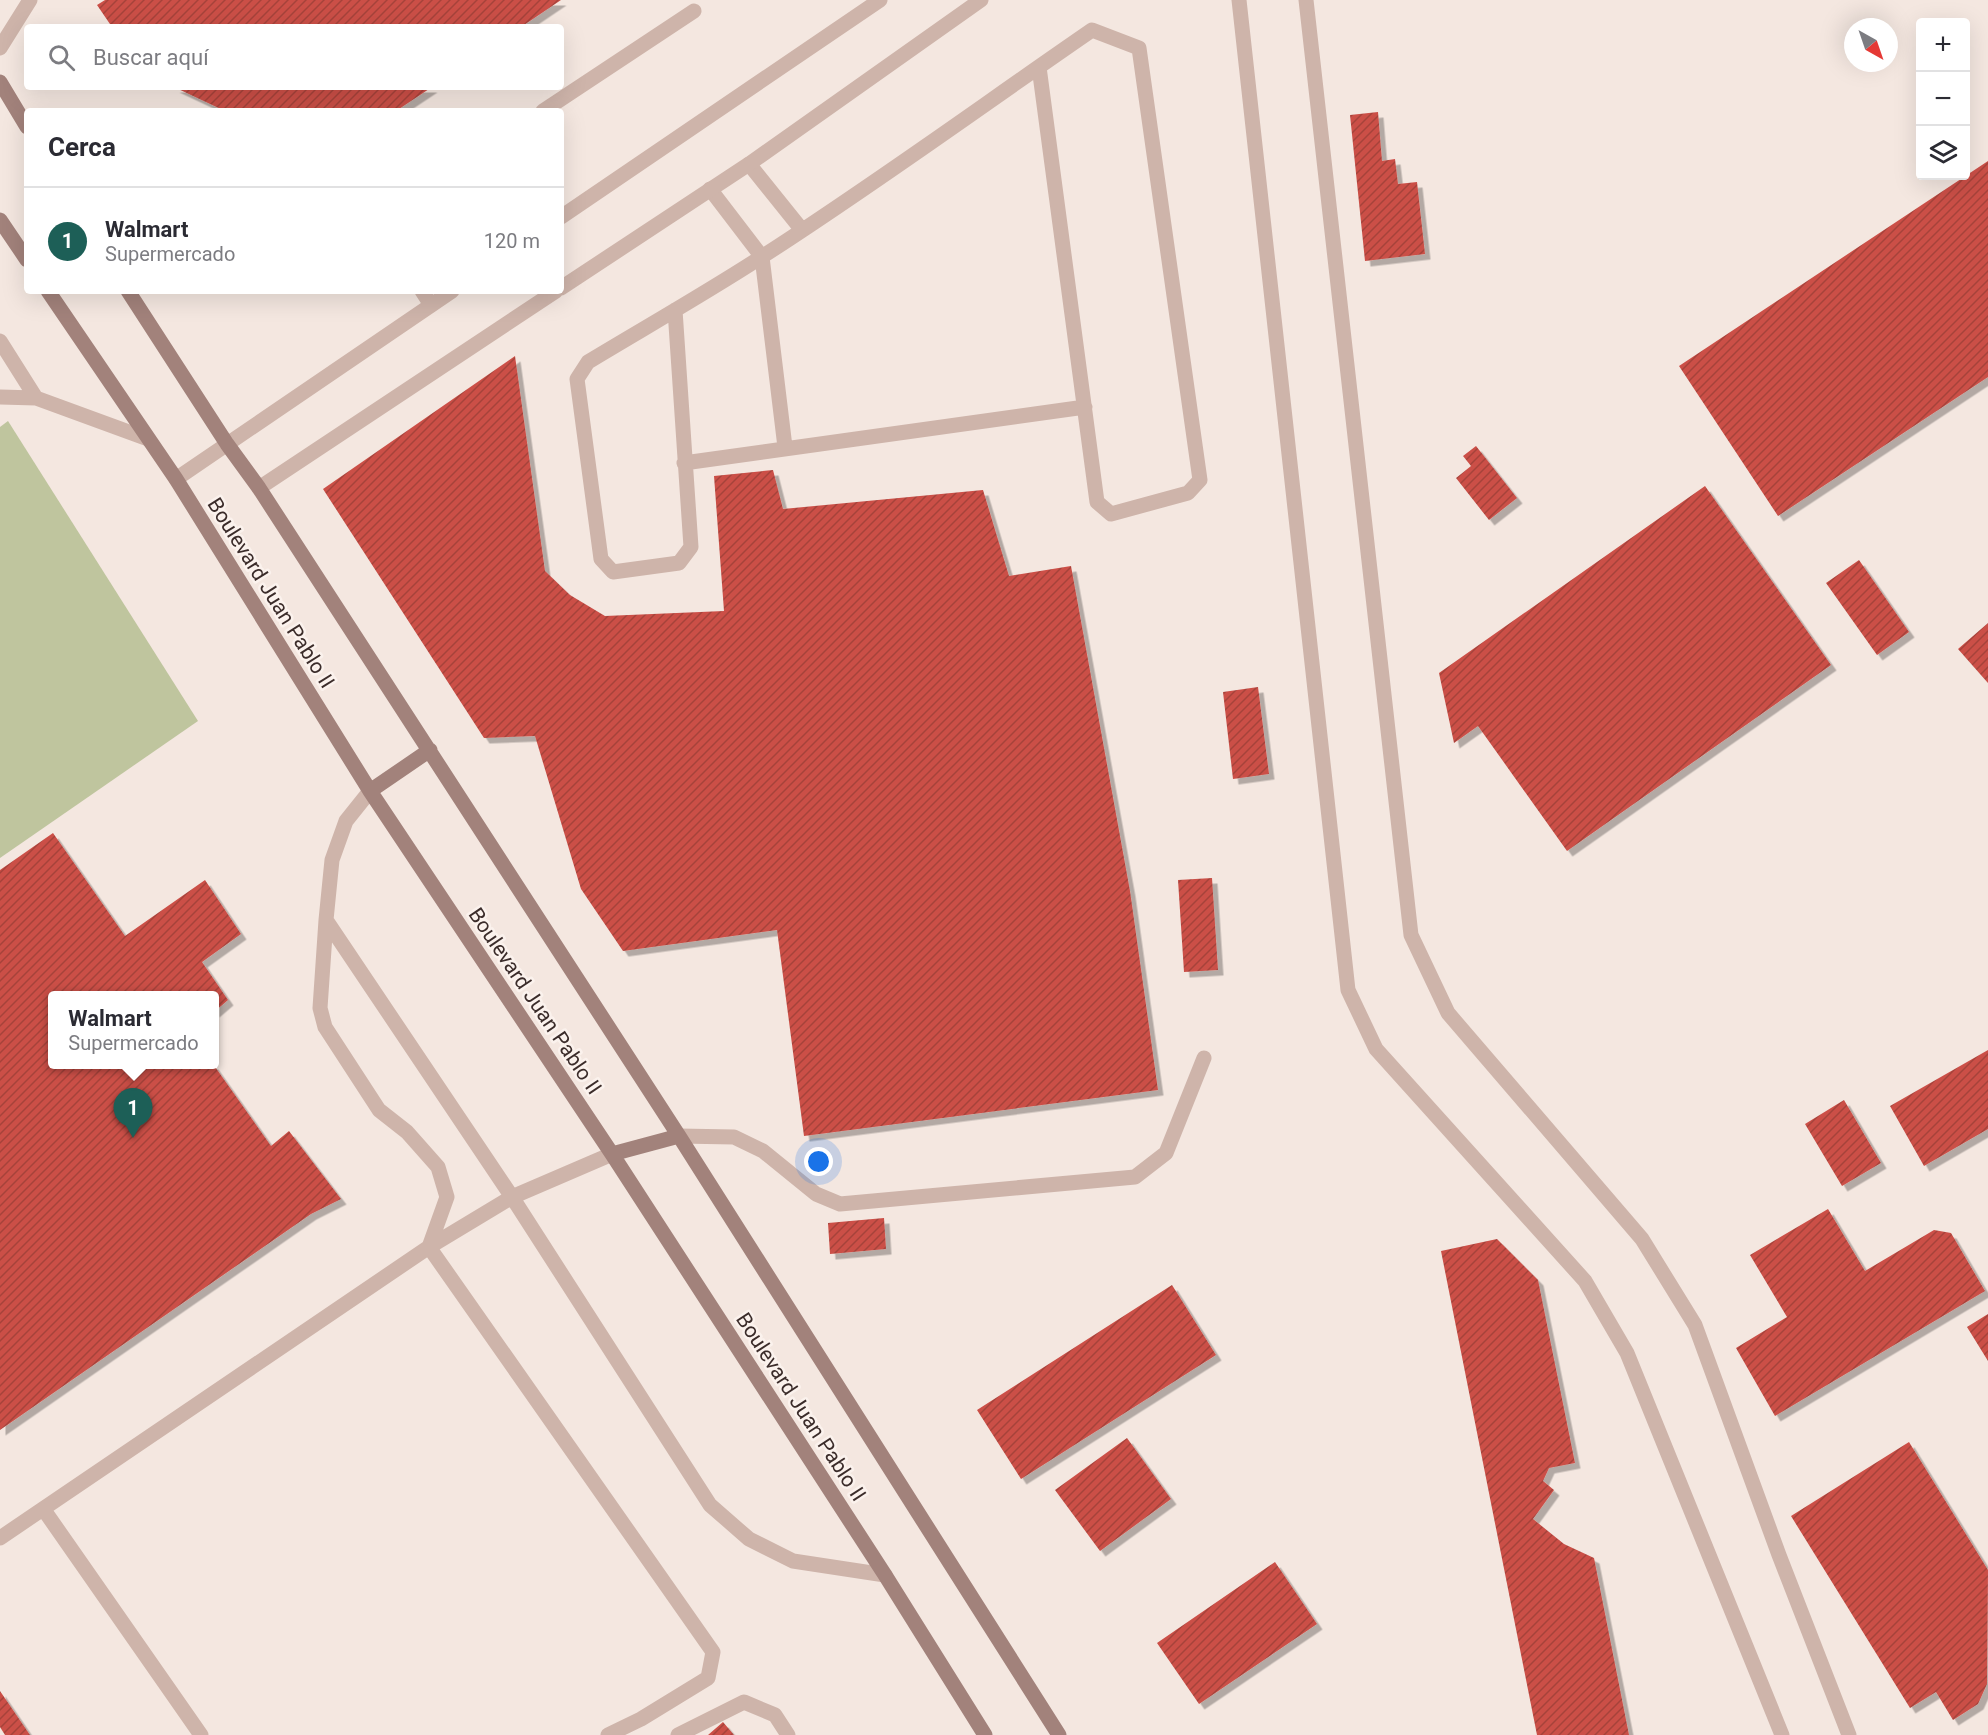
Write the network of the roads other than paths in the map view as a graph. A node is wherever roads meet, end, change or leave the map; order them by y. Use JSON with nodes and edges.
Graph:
{"nodes":[{"id":1,"x":30,"y":0,"type":"edge"},
{"id":2,"x":880,"y":0,"type":"edge"},
{"id":3,"x":981,"y":0,"type":"edge"},
{"id":4,"x":1239,"y":0,"type":"edge"},
{"id":5,"x":1306,"y":0,"type":"edge"},
{"id":6,"x":694,"y":11,"type":"dead end"},
{"id":7,"x":0,"y":48,"type":"edge"},
{"id":8,"x":1039,"y":67,"type":"junction"},
{"id":9,"x":0,"y":82,"type":"edge"},
{"id":10,"x":548,"y":108,"type":"edge"},
{"id":11,"x":24,"y":122,"type":"edge"},
{"id":12,"x":749,"y":164,"type":"junction"},
{"id":13,"x":710,"y":189,"type":"junction"},
{"id":14,"x":564,"y":215,"type":"edge"},
{"id":15,"x":0,"y":220,"type":"edge"},
{"id":16,"x":802,"y":230,"type":"junction"},
{"id":17,"x":24,"y":256,"type":"edge"},
{"id":18,"x":762,"y":257,"type":"junction"},
{"id":19,"x":564,"y":286,"type":"edge"},
{"id":20,"x":50,"y":294,"type":"edge"},
{"id":21,"x":130,"y":294,"type":"edge"},
{"id":22,"x":424,"y":294,"type":"edge"},
{"id":23,"x":448,"y":294,"type":"edge"},
{"id":24,"x":551,"y":294,"type":"edge"},
{"id":25,"x":431,"y":305,"type":"junction"},
{"id":26,"x":675,"y":310,"type":"junction"},
{"id":27,"x":0,"y":340,"type":"edge"},
{"id":28,"x":0,"y":397,"type":"edge"},
{"id":29,"x":36,"y":398,"type":"junction"},
{"id":30,"x":1085,"y":407,"type":"junction"},
{"id":31,"x":148,"y":439,"type":"junction"},
{"id":32,"x":227,"y":444,"type":"junction"},
{"id":33,"x":785,"y":447,"type":"junction"},
{"id":34,"x":684,"y":463,"type":"junction"},
{"id":35,"x":176,"y":479,"type":"junction"},
{"id":36,"x":259,"y":488,"type":"junction"},
{"id":37,"x":430,"y":750,"type":"junction"},
{"id":38,"x":370,"y":791,"type":"junction"},
{"id":39,"x":326,"y":920,"type":"junction"},
{"id":40,"x":1204,"y":1058,"type":"dead end"},
{"id":41,"x":679,"y":1136,"type":"junction"},
{"id":42,"x":612,"y":1154,"type":"junction"},
{"id":43,"x":512,"y":1197,"type":"junction"},
{"id":44,"x":429,"y":1247,"type":"junction"},
{"id":45,"x":44,"y":1510,"type":"junction"},
{"id":46,"x":0,"y":1538,"type":"edge"},
{"id":47,"x":885,"y":1575,"type":"junction"},
{"id":48,"x":201,"y":1735,"type":"edge"},
{"id":49,"x":608,"y":1735,"type":"edge"},
{"id":50,"x":678,"y":1735,"type":"edge"},
{"id":51,"x":788,"y":1735,"type":"edge"},
{"id":52,"x":985,"y":1735,"type":"edge"},
{"id":53,"x":1059,"y":1735,"type":"edge"},
{"id":54,"x":1782,"y":1735,"type":"edge"},
{"id":55,"x":1849,"y":1735,"type":"edge"}],
"edges":[{"from":1,"to":7,"type":"street"},
{"from":2,"to":14,"type":"street"},
{"from":3,"to":12,"type":"street"},
{"from":4,"to":54,"type":"street"},
{"from":5,"to":55,"type":"street"},
{"from":6,"to":10,"type":"street"},
{"from":8,"to":16,"type":"street"},
{"from":8,"to":30,"type":"street"},
{"from":8,"to":30,"type":"street"},
{"from":9,"to":11,"type":"street"},
{"from":12,"to":13,"type":"street"},
{"from":12,"to":16,"type":"street"},
{"from":13,"to":18,"type":"street"},
{"from":13,"to":19,"type":"street"},
{"from":15,"to":17,"type":"street"},
{"from":16,"to":18,"type":"street"},
{"from":18,"to":26,"type":"street"},
{"from":18,"to":33,"type":"street"},
{"from":20,"to":31,"type":"street","name":"Boulevard Juan Pablo II"},
{"from":21,"to":32,"type":"street","name":"Boulevard Juan Pablo II"},
{"from":22,"to":25,"type":"street"},
{"from":23,"to":25,"type":"street"},
{"from":24,"to":36,"type":"street"},
{"from":25,"to":32,"type":"street"},
{"from":26,"to":34,"type":"street"},
{"from":26,"to":34,"type":"street"},
{"from":27,"to":29,"type":"street"},
{"from":28,"to":29,"type":"street"},
{"from":29,"to":31,"type":"street"},
{"from":30,"to":33,"type":"street"},
{"from":31,"to":35,"type":"street","name":"Boulevard Juan Pablo II"},
{"from":32,"to":35,"type":"street"},
{"from":32,"to":36,"type":"street","name":"Boulevard Juan Pablo II"},
{"from":33,"to":34,"type":"street"},
{"from":35,"to":38,"type":"street","name":"Boulevard Juan Pablo II"},
{"from":36,"to":37,"type":"street","name":"Boulevard Juan Pablo II"},
{"from":37,"to":38,"type":"street"},
{"from":37,"to":41,"type":"street","name":"Boulevard Juan Pablo II"},
{"from":38,"to":39,"type":"street"},
{"from":38,"to":42,"type":"street","name":"Boulevard Juan Pablo II"},
{"from":39,"to":43,"type":"street"},
{"from":39,"to":44,"type":"street"},
{"from":40,"to":41,"type":"street"},
{"from":41,"to":42,"type":"street"},
{"from":41,"to":53,"type":"street","name":"Boulevard Juan Pablo II"},
{"from":42,"to":43,"type":"street"},
{"from":42,"to":47,"type":"street","name":"Boulevard Juan Pablo II"},
{"from":43,"to":44,"type":"street"},
{"from":43,"to":47,"type":"street"},
{"from":44,"to":45,"type":"street"},
{"from":44,"to":49,"type":"street"},
{"from":45,"to":46,"type":"street"},
{"from":45,"to":48,"type":"street"},
{"from":47,"to":52,"type":"street","name":"Boulevard Juan Pablo II"},
{"from":50,"to":51,"type":"street"}]}
